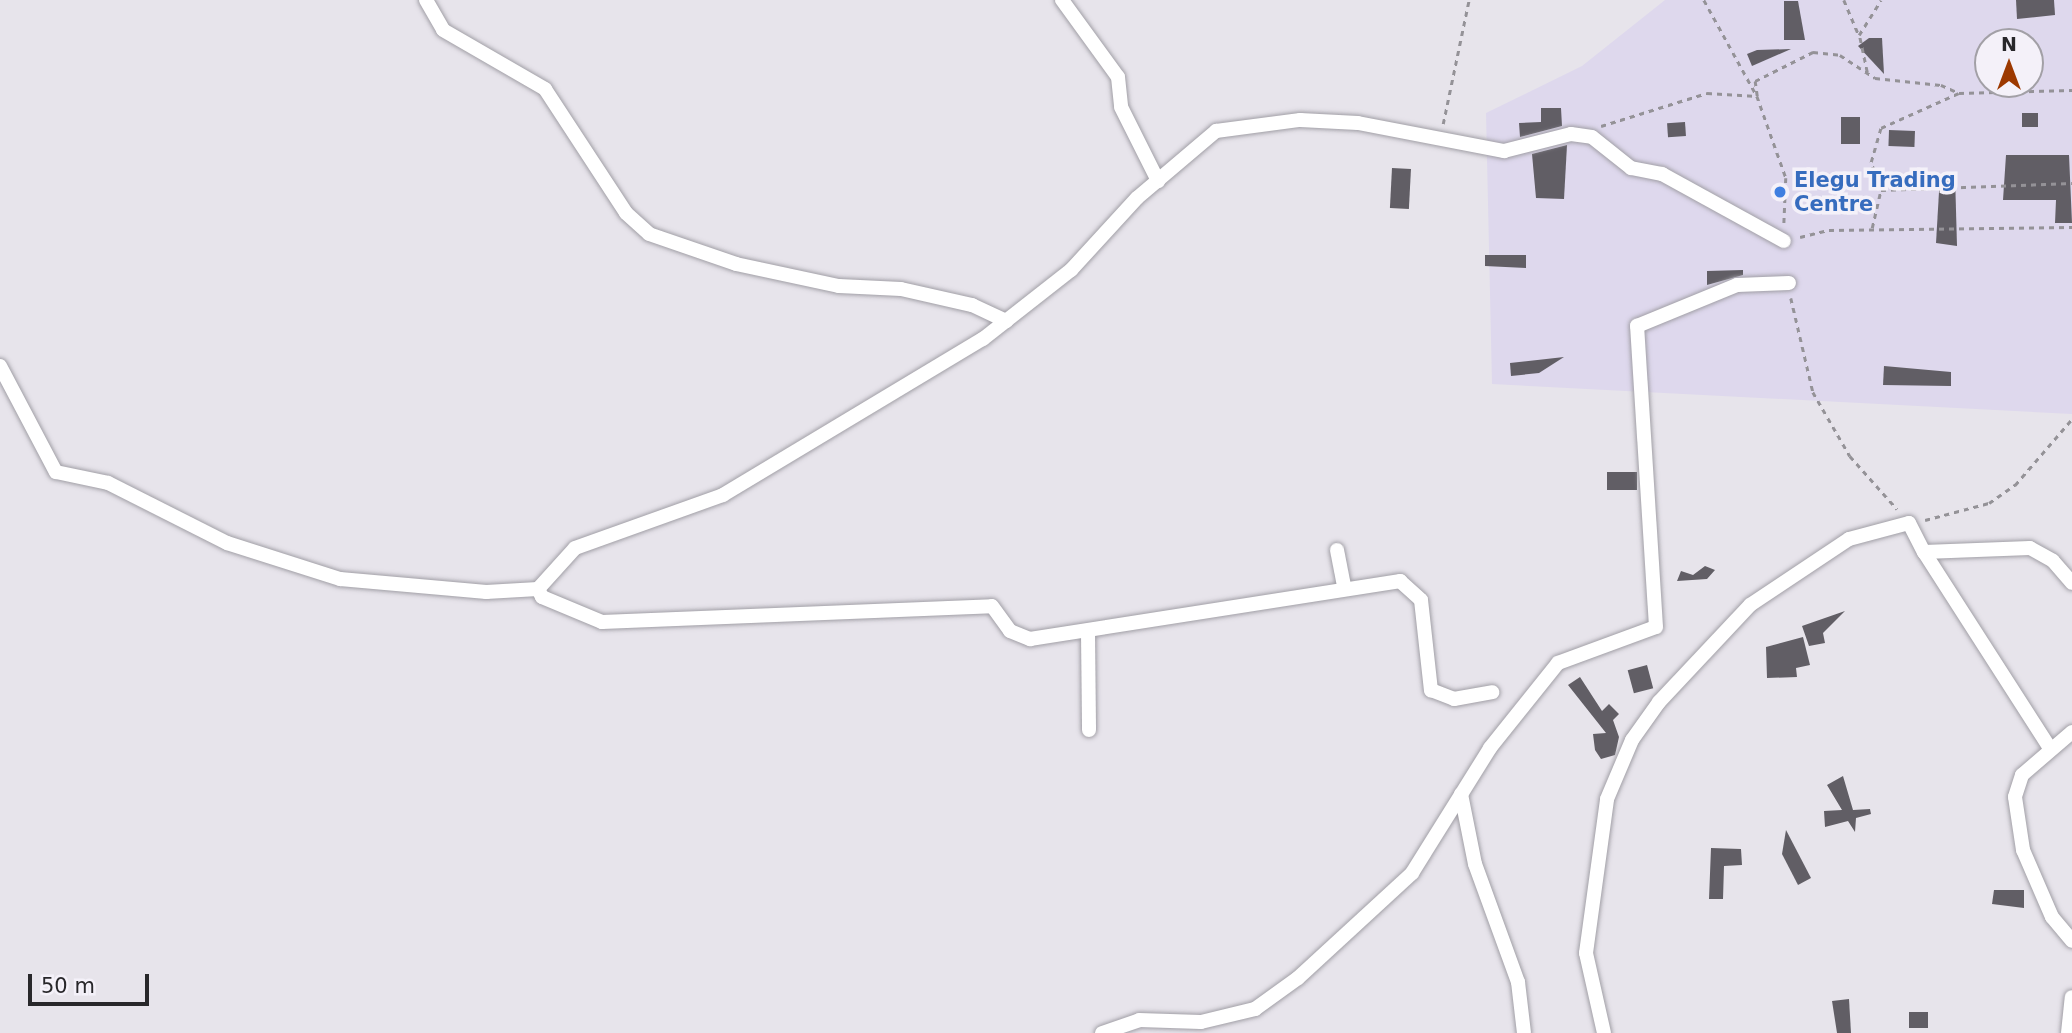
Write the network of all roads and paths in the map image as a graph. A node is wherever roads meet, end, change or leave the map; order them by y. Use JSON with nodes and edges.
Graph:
{"nodes":[{"id":1,"x":426,"y":0,"type":"edge"},
{"id":2,"x":1062,"y":0,"type":"edge"},
{"id":3,"x":1469,"y":0,"type":"edge"},
{"id":4,"x":1704,"y":0,"type":"edge"},
{"id":5,"x":1844,"y":0,"type":"edge"},
{"id":6,"x":1881,"y":0,"type":"edge"},
{"id":7,"x":1859,"y":35,"type":"junction"},
{"id":8,"x":1868,"y":73,"type":"junction"},
{"id":9,"x":2072,"y":90,"type":"edge"},
{"id":10,"x":1959,"y":93,"type":"junction"},
{"id":11,"x":1757,"y":96,"type":"junction"},
{"id":12,"x":1571,"y":134,"type":"junction"},
{"id":13,"x":1441,"y":135,"type":"junction"},
{"id":14,"x":1158,"y":181,"type":"junction"},
{"id":15,"x":2072,"y":183,"type":"edge"},
{"id":16,"x":1881,"y":190,"type":"junction"},
{"id":17,"x":2072,"y":227,"type":"edge"},
{"id":18,"x":1872,"y":229,"type":"junction"},
{"id":19,"x":1784,"y":241,"type":"junction"},
{"id":20,"x":1789,"y":283,"type":"joint"},
{"id":21,"x":1006,"y":321,"type":"junction"},
{"id":22,"x":0,"y":366,"type":"edge"},
{"id":23,"x":2072,"y":419,"type":"edge"},
{"id":24,"x":1909,"y":523,"type":"junction"},
{"id":25,"x":1337,"y":550,"type":"dead end"},
{"id":26,"x":1924,"y":552,"type":"junction"},
{"id":27,"x":2072,"y":583,"type":"edge"},
{"id":28,"x":1344,"y":587,"type":"junction"},
{"id":29,"x":538,"y":589,"type":"junction"},
{"id":30,"x":1088,"y":632,"type":"junction"},
{"id":31,"x":1492,"y":692,"type":"dead end"},
{"id":32,"x":1089,"y":730,"type":"dead end"},
{"id":33,"x":2072,"y":732,"type":"edge"},
{"id":34,"x":2049,"y":747,"type":"junction"},
{"id":35,"x":1461,"y":794,"type":"junction"},
{"id":36,"x":2072,"y":941,"type":"edge"},
{"id":37,"x":2072,"y":997,"type":"edge"},
{"id":38,"x":1102,"y":1033,"type":"edge"},
{"id":39,"x":1524,"y":1033,"type":"edge"},
{"id":40,"x":1604,"y":1033,"type":"edge"},
{"id":41,"x":2068,"y":1033,"type":"edge"}],
"edges":[{"from":1,"to":21,"type":"street"},
{"from":2,"to":14,"type":"street"},
{"from":3,"to":13,"type":"path"},
{"from":4,"to":11,"type":"path"},
{"from":5,"to":7,"type":"path"},
{"from":6,"to":7,"type":"path"},
{"from":7,"to":8,"type":"path"},
{"from":8,"to":10,"type":"path"},
{"from":8,"to":11,"type":"path"},
{"from":9,"to":10,"type":"path"},
{"from":10,"to":16,"type":"path"},
{"from":11,"to":12,"type":"path"},
{"from":11,"to":19,"type":"path"},
{"from":12,"to":13,"type":"street"},
{"from":12,"to":19,"type":"street"},
{"from":13,"to":14,"type":"street"},
{"from":14,"to":21,"type":"street"},
{"from":15,"to":16,"type":"path"},
{"from":16,"to":18,"type":"path"},
{"from":17,"to":18,"type":"path"},
{"from":18,"to":19,"type":"path"},
{"from":20,"to":24,"type":"path"},
{"from":20,"to":35,"type":"street"},
{"from":21,"to":29,"type":"street"},
{"from":22,"to":29,"type":"street"},
{"from":23,"to":24,"type":"path"},
{"from":24,"to":26,"type":"street"},
{"from":24,"to":40,"type":"street"},
{"from":25,"to":28,"type":"street"},
{"from":26,"to":27,"type":"street"},
{"from":26,"to":34,"type":"street"},
{"from":28,"to":30,"type":"street"},
{"from":28,"to":31,"type":"street"},
{"from":29,"to":30,"type":"street"},
{"from":30,"to":32,"type":"street"},
{"from":33,"to":34,"type":"street"},
{"from":34,"to":36,"type":"street"},
{"from":35,"to":38,"type":"street"},
{"from":35,"to":39,"type":"street"},
{"from":37,"to":41,"type":"street"}]}
